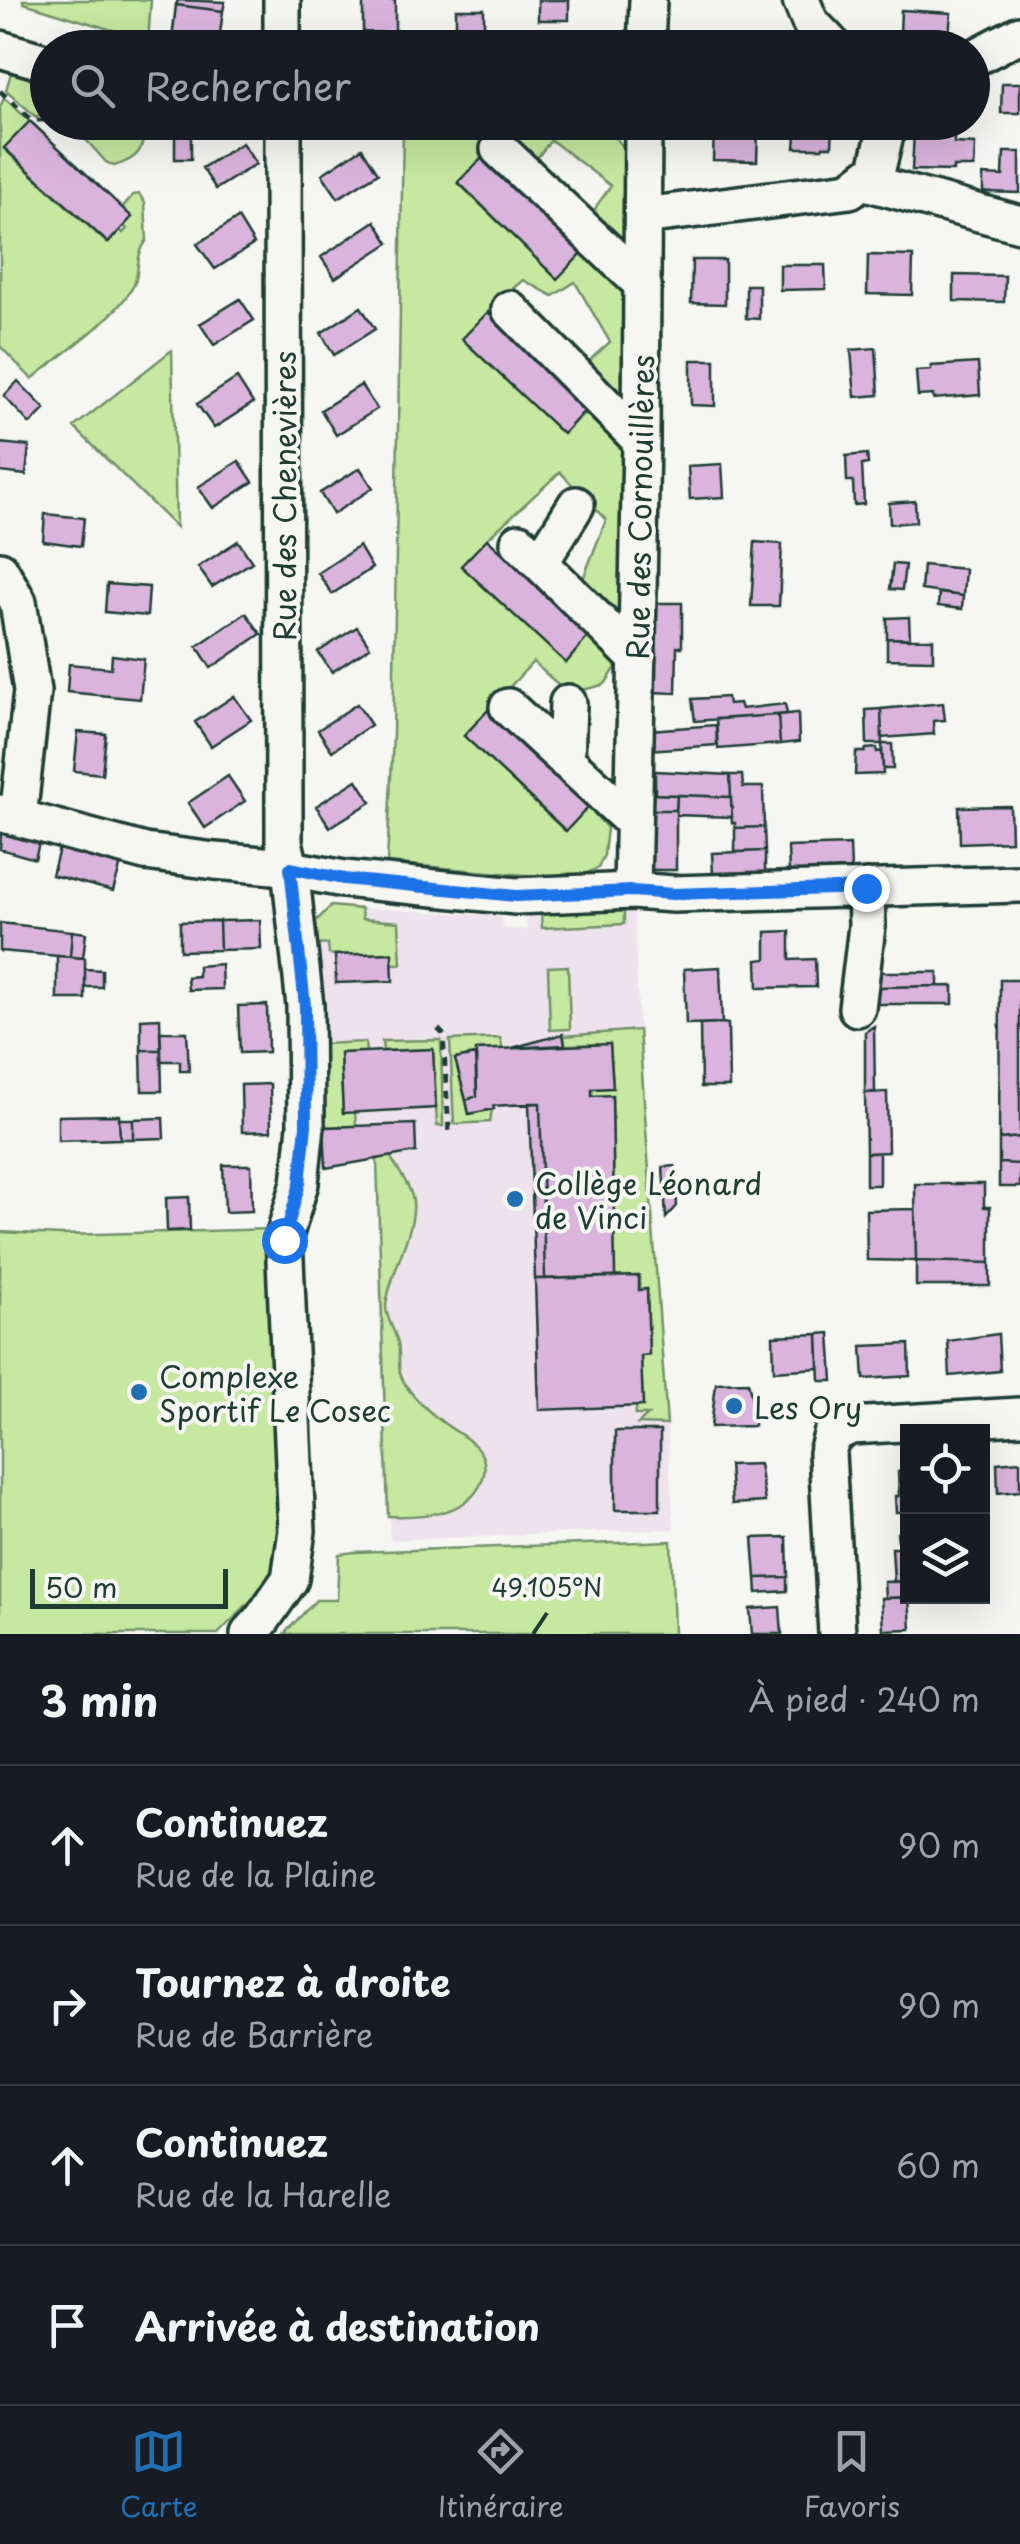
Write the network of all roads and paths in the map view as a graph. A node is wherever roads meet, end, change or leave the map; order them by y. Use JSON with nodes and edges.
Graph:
{"nodes":[{"id":1,"x":282,"y":0,"type":"edge"},
{"id":2,"x":648,"y":0,"type":"edge"},
{"id":3,"x":802,"y":0,"type":"edge"},
{"id":4,"x":282,"y":30,"type":"edge"},
{"id":5,"x":647,"y":30,"type":"edge"},
{"id":6,"x":818,"y":30,"type":"edge"},
{"id":7,"x":1020,"y":34,"type":"edge"},
{"id":8,"x":0,"y":49,"type":"edge"},
{"id":9,"x":990,"y":50,"type":"edge"},
{"id":10,"x":30,"y":58,"type":"edge"},
{"id":11,"x":0,"y":91,"type":"edge"},
{"id":12,"x":30,"y":118,"type":"edge"},
{"id":13,"x":282,"y":140,"type":"edge"},
{"id":14,"x":643,"y":140,"type":"edge"},
{"id":15,"x":884,"y":140,"type":"edge"},
{"id":16,"x":499,"y":149,"type":"dead end"},
{"id":17,"x":862,"y":181,"type":"junction"},
{"id":18,"x":643,"y":216,"type":"junction"},
{"id":19,"x":1020,"y":224,"type":"edge"},
{"id":20,"x":643,"y":285,"type":"junction"},
{"id":21,"x":510,"y":309,"type":"dead end"},
{"id":22,"x":640,"y":441,"type":"junction"},
{"id":23,"x":576,"y":505,"type":"dead end"},
{"id":24,"x":0,"y":570,"type":"edge"},
{"id":25,"x":637,"y":659,"type":"junction"},
{"id":26,"x":568,"y":704,"type":"dead end"},
{"id":27,"x":508,"y":707,"type":"dead end"},
{"id":28,"x":566,"y":761,"type":"junction"},
{"id":29,"x":9,"y":816,"type":"edge"},
{"id":30,"x":633,"y":822,"type":"junction"},
{"id":31,"x":290,"y":868,"type":"junction"},
{"id":32,"x":1020,"y":884,"type":"edge"},
{"id":33,"x":866,"y":888,"type":"junction"},
{"id":34,"x":632,"y":891,"type":"junction"},
{"id":35,"x":857,"y":1008,"type":"dead end"},
{"id":36,"x":438,"y":1029,"type":"dead end"},
{"id":37,"x":449,"y":1131,"type":"dead end"},
{"id":38,"x":1020,"y":1416,"type":"edge"},
{"id":39,"x":249,"y":1634,"type":"edge"},
{"id":40,"x":837,"y":1634,"type":"edge"}],
"edges":[{"from":1,"to":4,"type":"street"},
{"from":2,"to":5,"type":"street"},
{"from":3,"to":6,"type":"street"},
{"from":7,"to":9,"type":"street"},
{"from":8,"to":10,"type":"street"},
{"from":11,"to":12,"type":"path"},
{"from":13,"to":31,"type":"street","name":"Rue des Chenevières"},
{"from":14,"to":18,"type":"street","name":"Rue des Cornouillères"},
{"from":15,"to":17,"type":"street"},
{"from":16,"to":20,"type":"street"},
{"from":17,"to":18,"type":"street"},
{"from":17,"to":19,"type":"street"},
{"from":18,"to":20,"type":"street","name":"Rue des Cornouillères"},
{"from":20,"to":22,"type":"street","name":"Rue des Cornouillères"},
{"from":21,"to":22,"type":"street"},
{"from":22,"to":25,"type":"street","name":"Rue des Cornouillères"},
{"from":23,"to":25,"type":"street"},
{"from":24,"to":29,"type":"street"},
{"from":25,"to":30,"type":"street","name":"Rue des Cornouillères"},
{"from":26,"to":28,"type":"street"},
{"from":27,"to":28,"type":"street"},
{"from":28,"to":30,"type":"street"},
{"from":29,"to":31,"type":"street"},
{"from":30,"to":34,"type":"street","name":"Rue des Cornouillères"},
{"from":31,"to":34,"type":"street"},
{"from":31,"to":39,"type":"street","name":"Rue des Chenevières"},
{"from":32,"to":33,"type":"street"},
{"from":33,"to":34,"type":"street"},
{"from":33,"to":35,"type":"street"},
{"from":36,"to":37,"type":"path"},
{"from":38,"to":40,"type":"street"}]}
